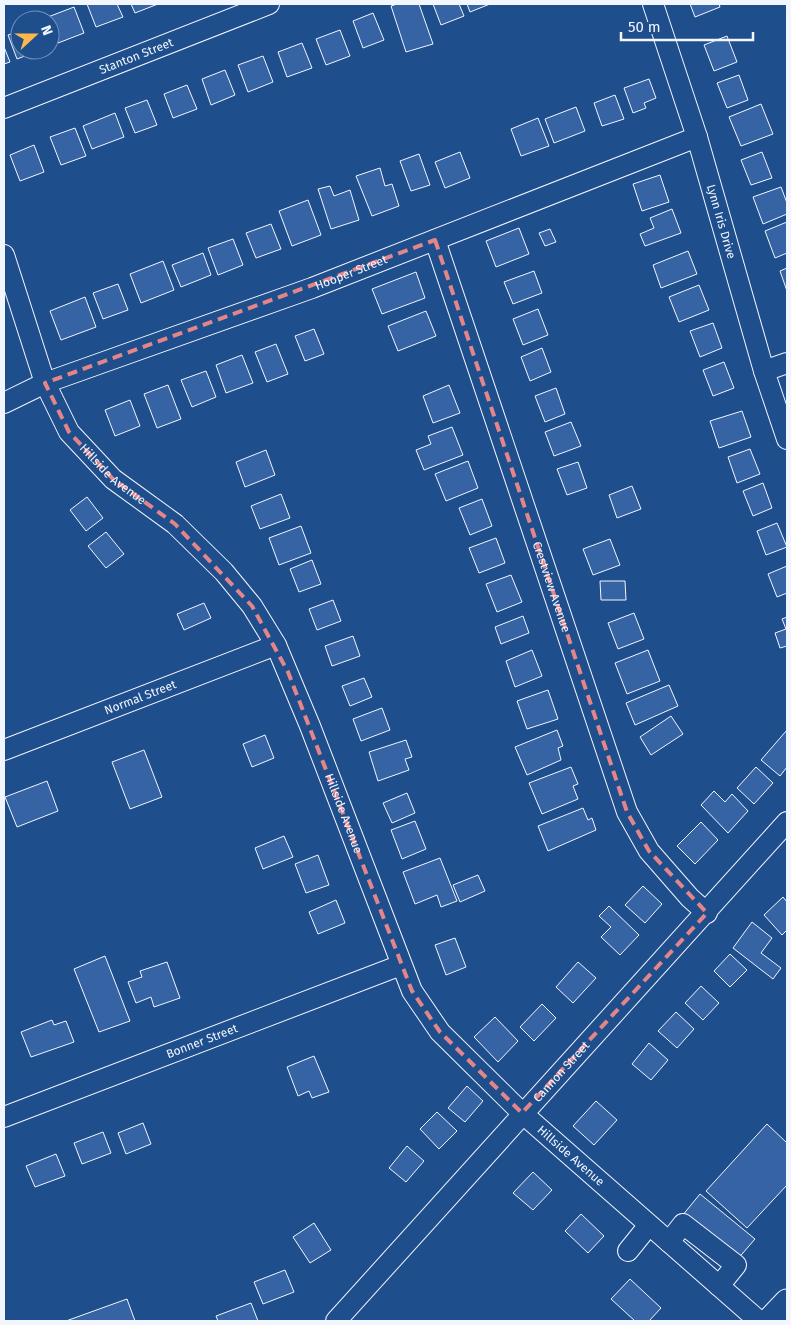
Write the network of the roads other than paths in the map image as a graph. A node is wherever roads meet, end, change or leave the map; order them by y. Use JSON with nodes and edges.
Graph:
{"nodes":[{"id":1,"x":269,"y":4,"type":"edge"},
{"id":2,"x":653,"y":4,"type":"edge"},
{"id":3,"x":4,"y":108,"type":"edge"},
{"id":4,"x":697,"y":137,"type":"junction"},
{"id":5,"x":435,"y":240,"type":"junction"},
{"id":6,"x":4,"y":255,"type":"edge"},
{"id":7,"x":787,"y":363,"type":"edge"},
{"id":8,"x":764,"y":371,"type":"junction"},
{"id":9,"x":45,"y":383,"type":"junction"},
{"id":10,"x":4,"y":403,"type":"edge"},
{"id":11,"x":787,"y":439,"type":"edge"},
{"id":12,"x":276,"y":645,"type":"junction"},
{"id":13,"x":4,"y":750,"type":"edge"},
{"id":14,"x":787,"y":822,"type":"edge"},
{"id":15,"x":707,"y":913,"type":"junction"},
{"id":16,"x":401,"y":965,"type":"junction"},
{"id":17,"x":522,"y":1113,"type":"junction"},
{"id":18,"x":4,"y":1117,"type":"edge"},
{"id":19,"x":649,"y":1225,"type":"junction"},
{"id":20,"x":669,"y":1242,"type":"junction"},
{"id":21,"x":628,"y":1251,"type":"dead end"},
{"id":22,"x":719,"y":1286,"type":"junction"},
{"id":23,"x":787,"y":1302,"type":"edge"},
{"id":24,"x":336,"y":1321,"type":"edge"},
{"id":25,"x":759,"y":1321,"type":"edge"},
{"id":26,"x":769,"y":1321,"type":"edge"}],
"edges":[{"from":1,"to":3,"type":"street","name":"Stanton Street"},
{"from":2,"to":4,"type":"street","name":"Lynn Iris Drive"},
{"from":4,"to":5,"type":"street","name":"Hooper Street"},
{"from":4,"to":8,"type":"street","name":"Lynn Iris Drive"},
{"from":5,"to":9,"type":"street","name":"Hooper Street"},
{"from":5,"to":15,"type":"street","name":"Crestview Avenue"},
{"from":6,"to":9,"type":"street","name":"Hillside Avenue"},
{"from":7,"to":8,"type":"street"},
{"from":8,"to":11,"type":"street","name":"Lynn Iris Drive"},
{"from":9,"to":10,"type":"street","name":"Hooper Street"},
{"from":9,"to":12,"type":"street","name":"Hillside Avenue"},
{"from":12,"to":13,"type":"street","name":"Normal Street"},
{"from":12,"to":16,"type":"street","name":"Hillside Avenue"},
{"from":14,"to":15,"type":"street","name":"Cannon Street"},
{"from":15,"to":17,"type":"street","name":"Cannon Street"},
{"from":16,"to":17,"type":"street","name":"Hillside Avenue"},
{"from":16,"to":18,"type":"street","name":"Bonner Street"},
{"from":17,"to":19,"type":"street","name":"Hillside Avenue"},
{"from":17,"to":24,"type":"street","name":"Cannon Street"},
{"from":19,"to":20,"type":"street","name":"Hillside Avenue"},
{"from":19,"to":21,"type":"street"},
{"from":20,"to":22,"type":"street","name":"Hillside Avenue"},
{"from":20,"to":22,"type":"street"},
{"from":22,"to":25,"type":"street","name":"Hillside Avenue"},
{"from":23,"to":26,"type":"main road"}]}
